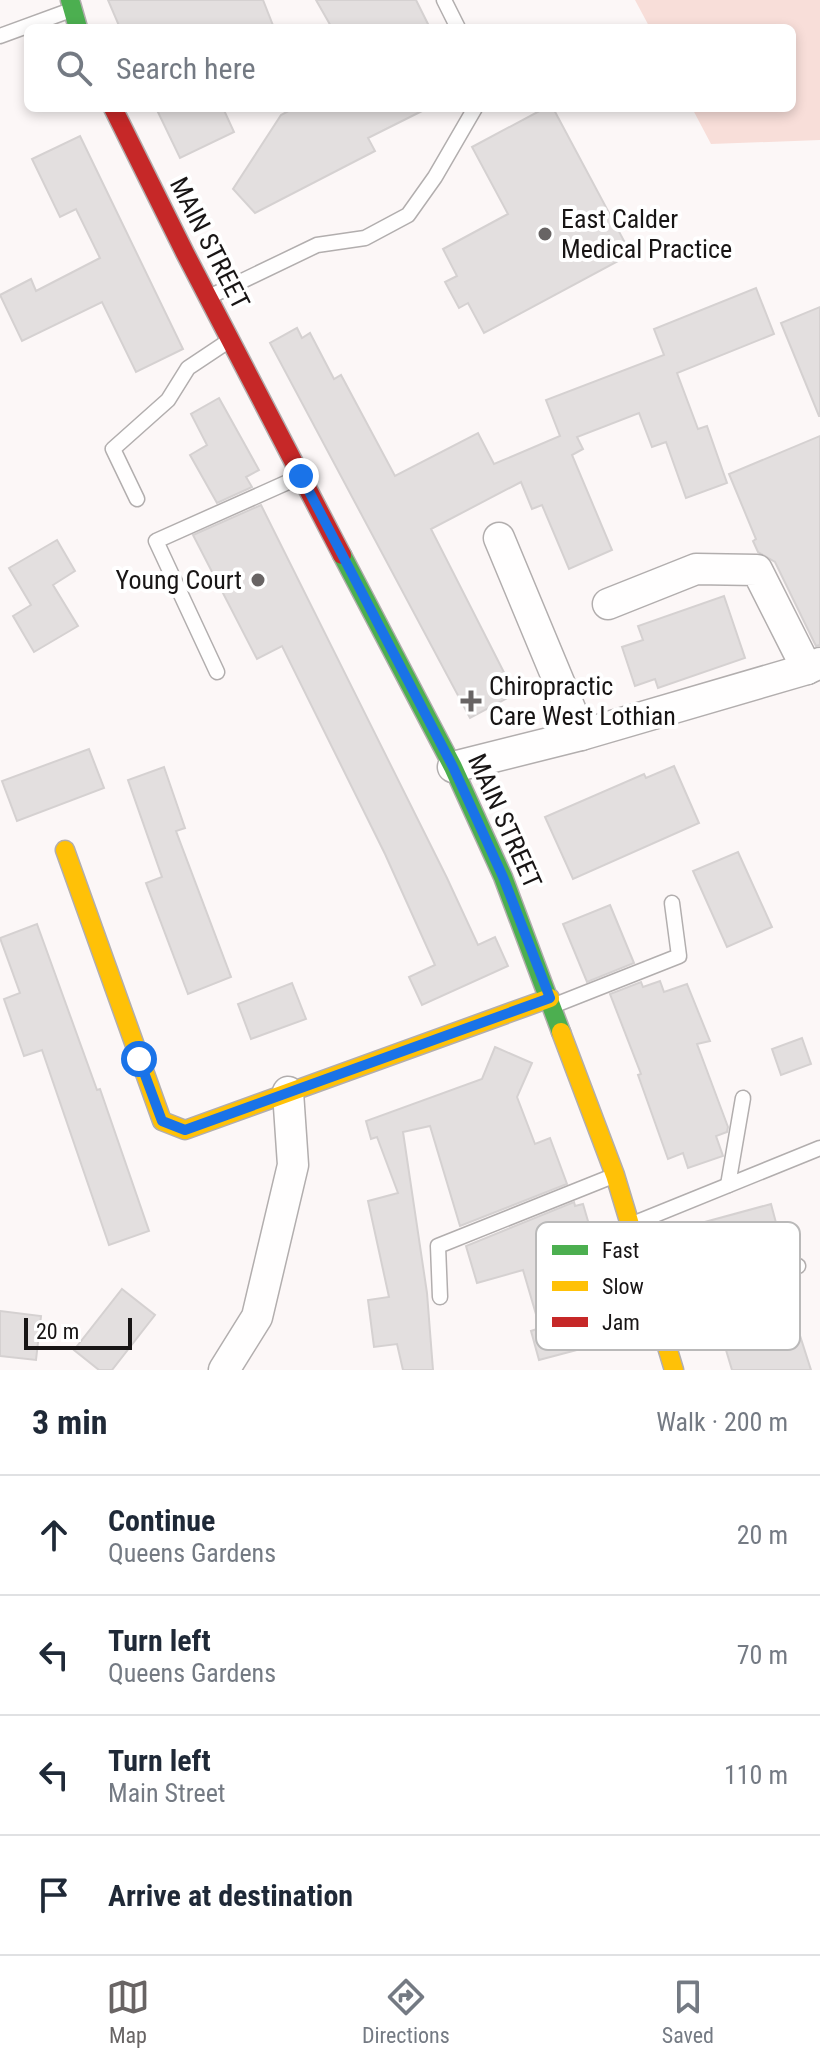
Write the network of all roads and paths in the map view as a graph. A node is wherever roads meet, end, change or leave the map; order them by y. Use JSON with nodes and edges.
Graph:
{"nodes":[{"id":1,"x":444,"y":0,"type":"edge"},
{"id":2,"x":73,"y":13,"type":"edge"},
{"id":3,"x":38,"y":24,"type":"edge"},
{"id":4,"x":456,"y":24,"type":"edge"},
{"id":5,"x":24,"y":28,"type":"edge"},
{"id":6,"x":0,"y":36,"type":"edge"},
{"id":7,"x":115,"y":112,"type":"edge"},
{"id":8,"x":473,"y":112,"type":"edge"},
{"id":9,"x":209,"y":297,"type":"junction"},
{"id":10,"x":230,"y":339,"type":"junction"},
{"id":11,"x":301,"y":476,"type":"junction"},
{"id":12,"x":137,"y":499,"type":"dead end"},
{"id":13,"x":499,"y":538,"type":"dead end"},
{"id":14,"x":608,"y":604,"type":"dead end"},
{"id":15,"x":814,"y":666,"type":"edge"},
{"id":16,"x":217,"y":672,"type":"dead end"},
{"id":17,"x":581,"y":735,"type":"junction"},
{"id":18,"x":453,"y":767,"type":"junction"},
{"id":19,"x":65,"y":850,"type":"dead end"},
{"id":20,"x":672,"y":903,"type":"dead end"},
{"id":21,"x":552,"y":1002,"type":"junction"},
{"id":22,"x":288,"y":1092,"type":"junction"},
{"id":23,"x":743,"y":1098,"type":"dead end"},
{"id":24,"x":820,"y":1148,"type":"edge"},
{"id":25,"x":615,"y":1175,"type":"junction"},
{"id":26,"x":728,"y":1185,"type":"junction"},
{"id":27,"x":630,"y":1222,"type":"edge"},
{"id":28,"x":638,"y":1222,"type":"edge"},
{"id":29,"x":440,"y":1297,"type":"dead end"},
{"id":30,"x":668,"y":1350,"type":"edge"},
{"id":31,"x":224,"y":1370,"type":"edge"},
{"id":32,"x":674,"y":1370,"type":"edge"}],
"edges":[{"from":1,"to":4,"type":"lane"},
{"from":2,"to":3,"type":"lane"},
{"from":5,"to":6,"type":"lane"},
{"from":7,"to":9,"type":"main road","name":"MAIN STREET"},
{"from":8,"to":9,"type":"lane"},
{"from":9,"to":10,"type":"main road","name":"MAIN STREET"},
{"from":10,"to":11,"type":"main road","name":"MAIN STREET"},
{"from":10,"to":12,"type":"lane"},
{"from":11,"to":16,"type":"lane"},
{"from":11,"to":18,"type":"main road","name":"MAIN STREET"},
{"from":13,"to":17,"type":"street"},
{"from":14,"to":15,"type":"street"},
{"from":15,"to":17,"type":"street"},
{"from":17,"to":18,"type":"street"},
{"from":18,"to":21,"type":"main road","name":"MAIN STREET"},
{"from":19,"to":22,"type":"main road"},
{"from":20,"to":21,"type":"lane"},
{"from":21,"to":22,"type":"main road"},
{"from":21,"to":25,"type":"main road","name":"MAIN STREET"},
{"from":22,"to":31,"type":"street"},
{"from":23,"to":26,"type":"lane"},
{"from":24,"to":26,"type":"lane"},
{"from":25,"to":27,"type":"main road","name":"MAIN STREET"},
{"from":25,"to":29,"type":"lane"},
{"from":26,"to":28,"type":"lane"},
{"from":30,"to":32,"type":"main road","name":"MAIN STREET"}]}
